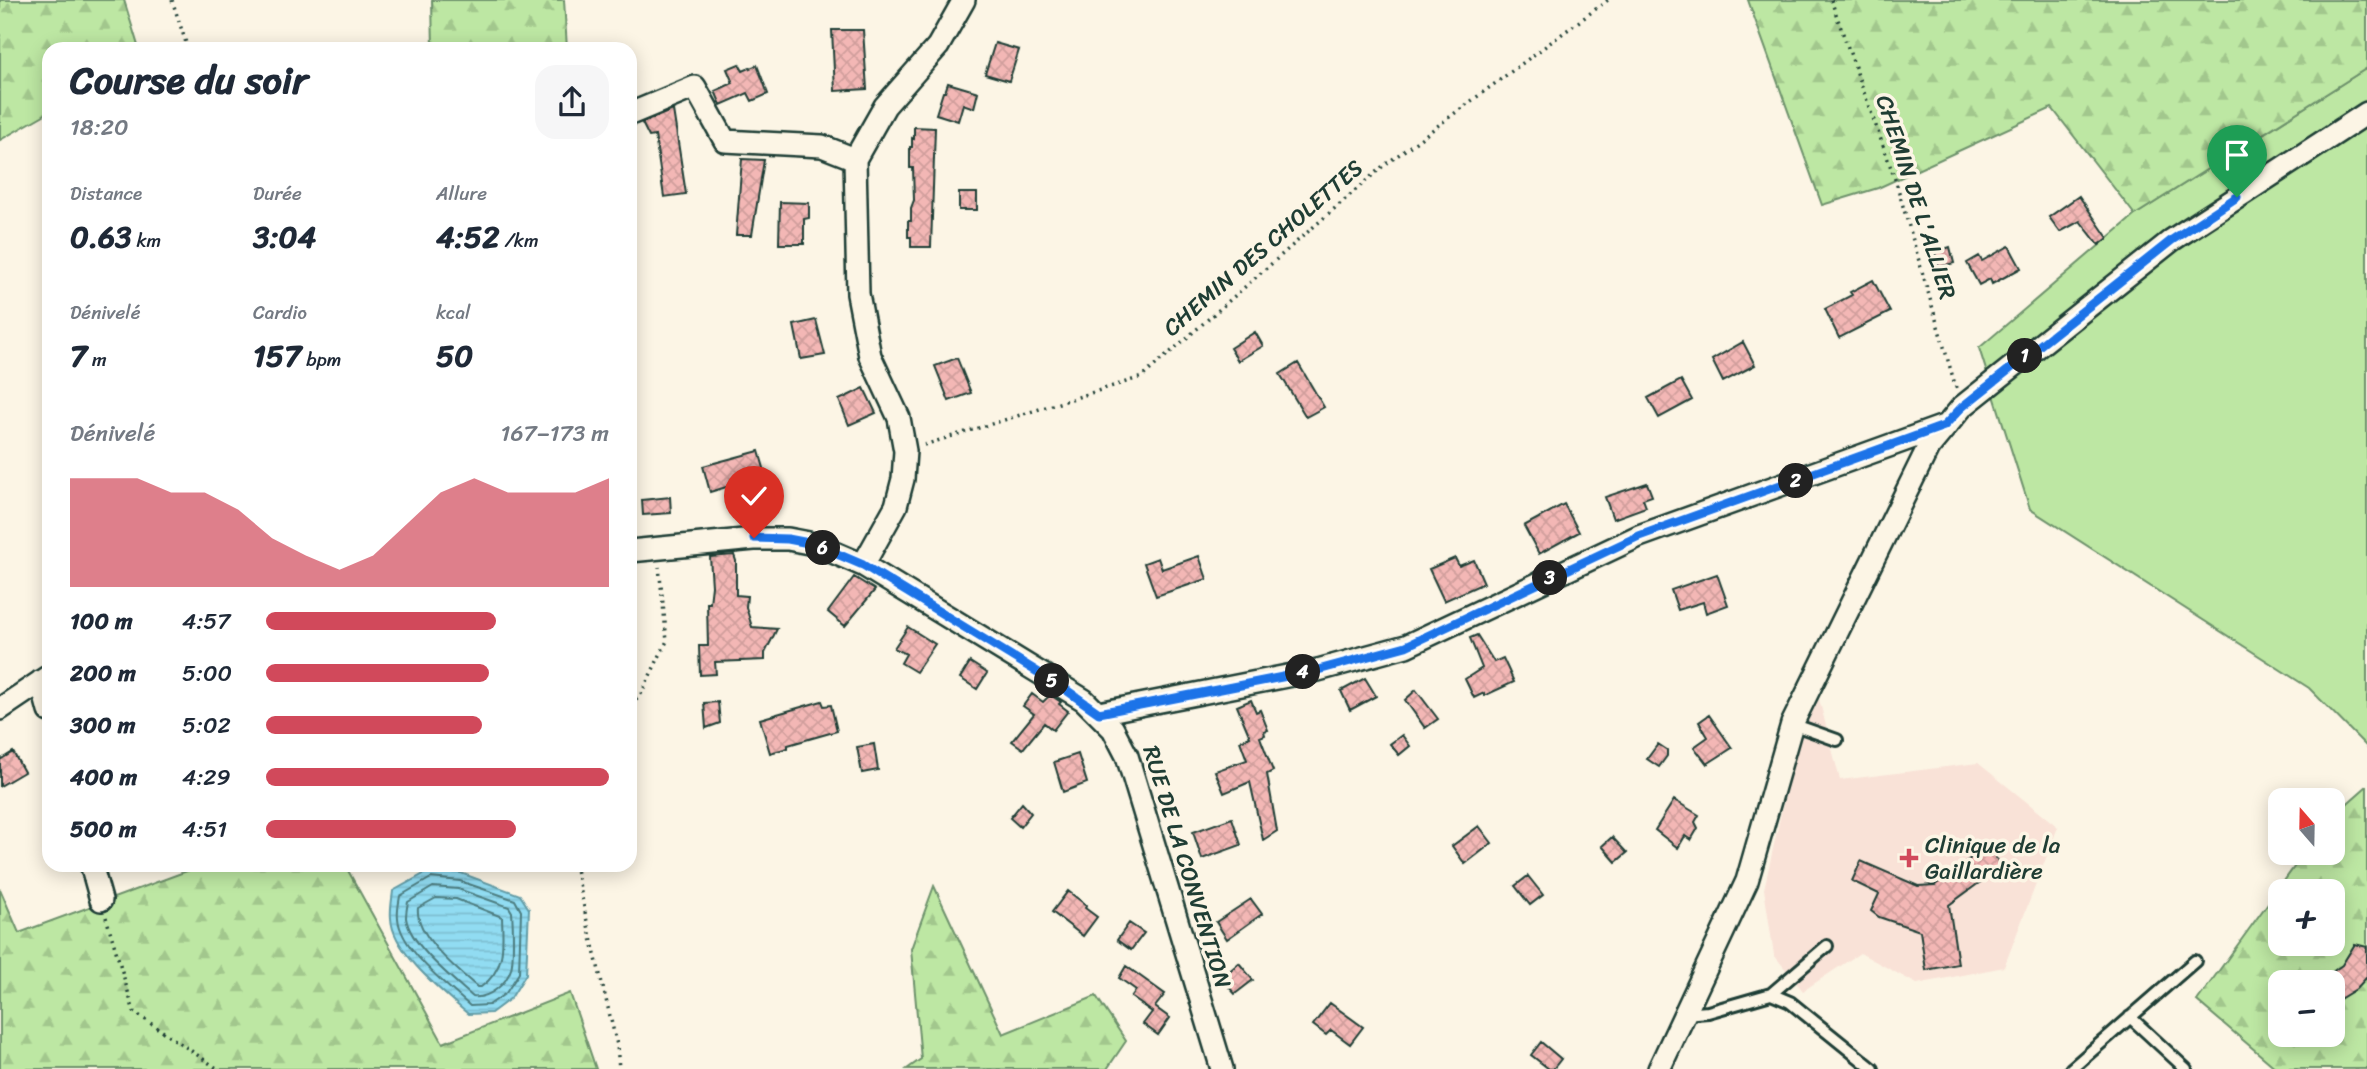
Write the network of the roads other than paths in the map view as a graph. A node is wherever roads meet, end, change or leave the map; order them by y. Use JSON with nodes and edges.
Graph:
{"nodes":[{"id":1,"x":964,"y":0,"type":"edge"},
{"id":2,"x":637,"y":111,"type":"edge"},
{"id":3,"x":2367,"y":113,"type":"edge"},
{"id":4,"x":855,"y":159,"type":"junction"},
{"id":5,"x":1944,"y":426,"type":"junction"},
{"id":6,"x":637,"y":550,"type":"edge"},
{"id":7,"x":863,"y":565,"type":"junction"},
{"id":8,"x":42,"y":681,"type":"edge"},
{"id":9,"x":0,"y":709,"type":"edge"},
{"id":10,"x":1099,"y":713,"type":"junction"},
{"id":11,"x":1792,"y":724,"type":"junction"},
{"id":12,"x":1837,"y":740,"type":"dead end"},
{"id":13,"x":93,"y":872,"type":"edge"},
{"id":14,"x":101,"y":901,"type":"road end"},
{"id":15,"x":1826,"y":946,"type":"dead end"},
{"id":16,"x":2195,"y":961,"type":"dead end"},
{"id":17,"x":1771,"y":994,"type":"junction"},
{"id":18,"x":1684,"y":1014,"type":"junction"},
{"id":19,"x":2130,"y":1017,"type":"junction"},
{"id":20,"x":1222,"y":1069,"type":"edge"},
{"id":21,"x":1659,"y":1069,"type":"edge"},
{"id":22,"x":1873,"y":1069,"type":"edge"},
{"id":23,"x":2071,"y":1069,"type":"edge"},
{"id":24,"x":2186,"y":1069,"type":"edge"}],
"edges":[{"from":1,"to":4,"type":"street"},
{"from":2,"to":4,"type":"street"},
{"from":3,"to":5,"type":"street"},
{"from":4,"to":7,"type":"street"},
{"from":5,"to":10,"type":"street"},
{"from":5,"to":11,"type":"street"},
{"from":6,"to":7,"type":"street","name":"RUE DE LA CONVENTION"},
{"from":7,"to":10,"type":"street","name":"RUE DE LA CONVENTION"},
{"from":8,"to":9,"type":"street"},
{"from":10,"to":20,"type":"street","name":"RUE DE LA CONVENTION"},
{"from":11,"to":12,"type":"lane"},
{"from":11,"to":18,"type":"street"},
{"from":13,"to":14,"type":"street"},
{"from":15,"to":17,"type":"lane"},
{"from":16,"to":19,"type":"lane"},
{"from":17,"to":18,"type":"lane"},
{"from":17,"to":22,"type":"lane"},
{"from":18,"to":21,"type":"street"},
{"from":19,"to":23,"type":"lane"},
{"from":19,"to":24,"type":"lane"}]}
